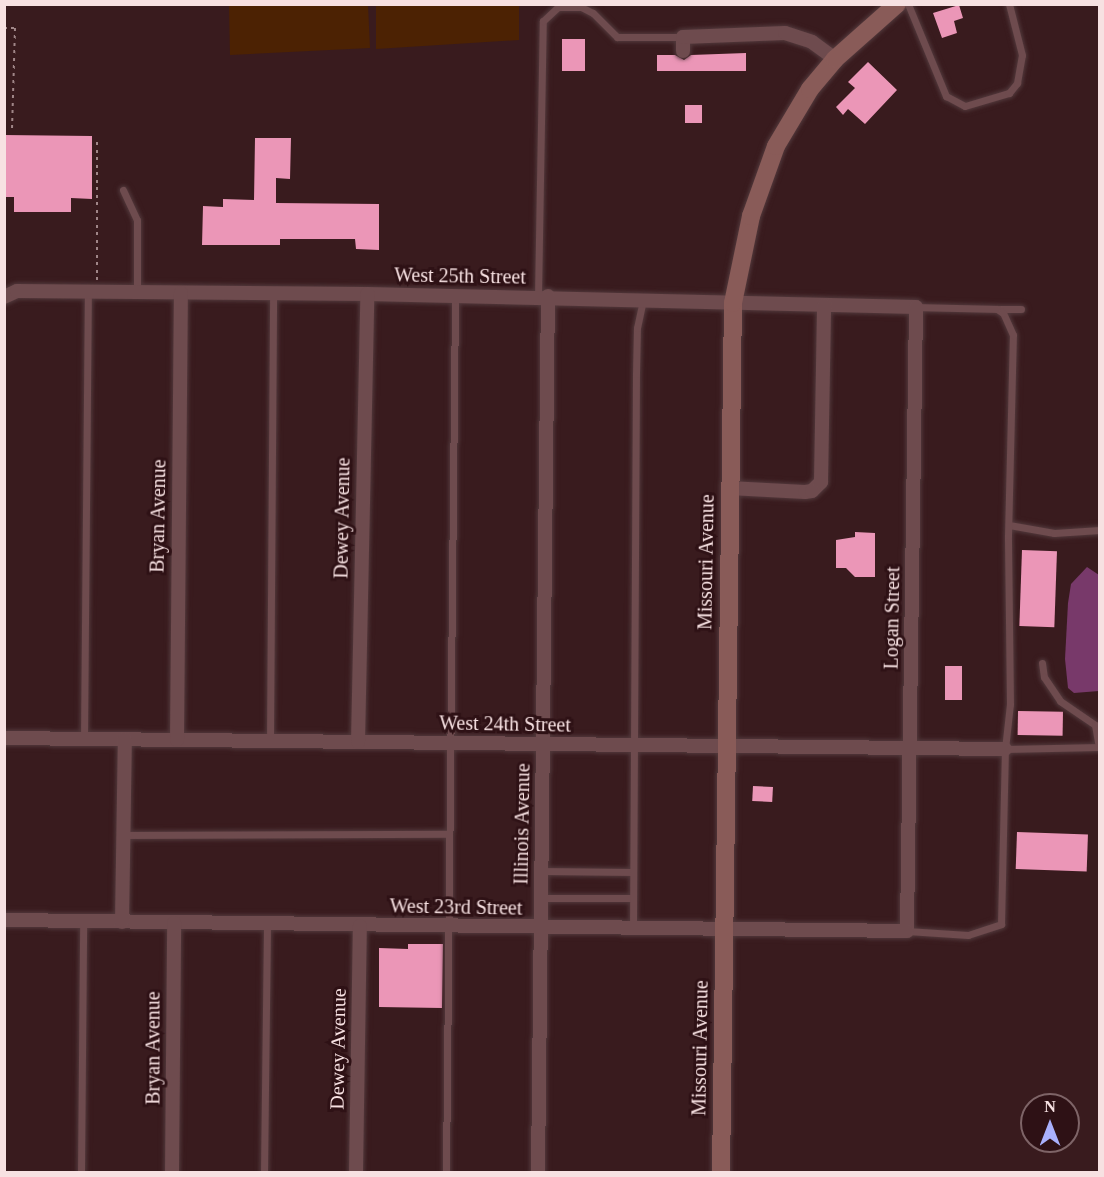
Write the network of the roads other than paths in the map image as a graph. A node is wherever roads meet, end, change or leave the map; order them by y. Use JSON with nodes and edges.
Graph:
{"nodes":[{"id":1,"x":897,"y":4,"type":"edge"},
{"id":2,"x":908,"y":4,"type":"edge"},
{"id":3,"x":1009,"y":4,"type":"edge"},
{"id":4,"x":683,"y":37,"type":"junction"},
{"id":5,"x":683,"y":51,"type":"dead end"},
{"id":6,"x":835,"y":59,"type":"junction"},
{"id":7,"x":123,"y":190,"type":"dead end"},
{"id":8,"x":92,"y":291,"type":"junction"},
{"id":9,"x":137,"y":292,"type":"junction"},
{"id":10,"x":181,"y":292,"type":"junction"},
{"id":11,"x":273,"y":293,"type":"junction"},
{"id":12,"x":367,"y":294,"type":"junction"},
{"id":13,"x":455,"y":296,"type":"junction"},
{"id":14,"x":543,"y":296,"type":"junction"},
{"id":15,"x":5,"y":297,"type":"edge"},
{"id":16,"x":643,"y":299,"type":"junction"},
{"id":17,"x":733,"y":303,"type":"junction"},
{"id":18,"x":824,"y":306,"type":"junction"},
{"id":19,"x":916,"y":307,"type":"junction"},
{"id":20,"x":997,"y":309,"type":"junction"},
{"id":21,"x":1021,"y":309,"type":"dead end"},
{"id":22,"x":729,"y":488,"type":"junction"},
{"id":23,"x":1008,"y":525,"type":"junction"},
{"id":24,"x":1098,"y":532,"type":"edge"},
{"id":25,"x":1042,"y":663,"type":"dead end"},
{"id":26,"x":1097,"y":723,"type":"edge"},
{"id":27,"x":4,"y":738,"type":"edge"},
{"id":28,"x":84,"y":739,"type":"junction"},
{"id":29,"x":125,"y":739,"type":"junction"},
{"id":30,"x":177,"y":740,"type":"junction"},
{"id":31,"x":270,"y":741,"type":"junction"},
{"id":32,"x":358,"y":742,"type":"junction"},
{"id":33,"x":449,"y":743,"type":"junction"},
{"id":34,"x":542,"y":745,"type":"junction"},
{"id":35,"x":634,"y":746,"type":"junction"},
{"id":36,"x":726,"y":747,"type":"junction"},
{"id":37,"x":1099,"y":747,"type":"edge"},
{"id":38,"x":1005,"y":749,"type":"junction"},
{"id":39,"x":910,"y":750,"type":"junction"},
{"id":40,"x":449,"y":834,"type":"junction"},
{"id":41,"x":124,"y":836,"type":"junction"},
{"id":42,"x":541,"y":871,"type":"junction"},
{"id":43,"x":633,"y":872,"type":"junction"},
{"id":44,"x":541,"y":898,"type":"junction"},
{"id":45,"x":633,"y":898,"type":"junction"},
{"id":46,"x":4,"y":920,"type":"edge"},
{"id":47,"x":83,"y":921,"type":"junction"},
{"id":48,"x":122,"y":922,"type":"junction"},
{"id":49,"x":174,"y":923,"type":"junction"},
{"id":50,"x":267,"y":924,"type":"junction"},
{"id":51,"x":360,"y":926,"type":"junction"},
{"id":52,"x":448,"y":927,"type":"junction"},
{"id":53,"x":540,"y":928,"type":"junction"},
{"id":54,"x":633,"y":928,"type":"junction"},
{"id":55,"x":724,"y":929,"type":"junction"},
{"id":56,"x":907,"y":931,"type":"junction"},
{"id":57,"x":81,"y":1173,"type":"edge"},
{"id":58,"x":172,"y":1173,"type":"edge"},
{"id":59,"x":264,"y":1173,"type":"edge"},
{"id":60,"x":356,"y":1173,"type":"edge"},
{"id":61,"x":446,"y":1173,"type":"edge"},
{"id":62,"x":538,"y":1173,"type":"edge"},
{"id":63,"x":721,"y":1173,"type":"edge"}],
"edges":[{"from":1,"to":6,"type":"street","name":"Missouri Avenue"},
{"from":2,"to":3,"type":"lane"},
{"from":4,"to":5,"type":"street"},
{"from":4,"to":6,"type":"street"},
{"from":4,"to":14,"type":"lane"},
{"from":6,"to":17,"type":"street","name":"Missouri Avenue"},
{"from":7,"to":9,"type":"lane"},
{"from":8,"to":9,"type":"street","name":"West 25th Street"},
{"from":8,"to":15,"type":"street","name":"West 25th Street"},
{"from":8,"to":28,"type":"lane"},
{"from":9,"to":10,"type":"street","name":"West 25th Street"},
{"from":10,"to":11,"type":"street","name":"West 25th Street"},
{"from":10,"to":30,"type":"street","name":"Bryan Avenue"},
{"from":11,"to":12,"type":"street","name":"West 25th Street"},
{"from":11,"to":31,"type":"lane"},
{"from":12,"to":13,"type":"street","name":"West 25th Street"},
{"from":12,"to":32,"type":"street","name":"Dewey Avenue"},
{"from":13,"to":14,"type":"street","name":"West 25th Street"},
{"from":13,"to":33,"type":"lane"},
{"from":14,"to":16,"type":"street","name":"West 25th Street"},
{"from":14,"to":34,"type":"street","name":"Illinois Avenue"},
{"from":16,"to":17,"type":"street","name":"West 25th Street"},
{"from":16,"to":35,"type":"lane"},
{"from":17,"to":18,"type":"street","name":"West 25th Street"},
{"from":17,"to":22,"type":"street","name":"Missouri Avenue"},
{"from":18,"to":19,"type":"street","name":"West 25th Street"},
{"from":18,"to":22,"type":"street"},
{"from":19,"to":20,"type":"lane"},
{"from":19,"to":39,"type":"street","name":"Logan Street"},
{"from":20,"to":21,"type":"lane"},
{"from":20,"to":23,"type":"lane"},
{"from":22,"to":36,"type":"street","name":"Missouri Avenue"},
{"from":23,"to":24,"type":"lane"},
{"from":23,"to":38,"type":"lane"},
{"from":25,"to":26,"type":"lane"},
{"from":26,"to":37,"type":"lane"},
{"from":27,"to":28,"type":"street","name":"West 24th Street"},
{"from":28,"to":29,"type":"street","name":"West 24th Street"},
{"from":29,"to":30,"type":"street","name":"West 24th Street"},
{"from":29,"to":41,"type":"street"},
{"from":30,"to":31,"type":"street","name":"West 24th Street"},
{"from":31,"to":32,"type":"street","name":"West 24th Street"},
{"from":32,"to":33,"type":"street","name":"West 24th Street"},
{"from":33,"to":34,"type":"street","name":"West 24th Street"},
{"from":33,"to":40,"type":"lane"},
{"from":34,"to":35,"type":"street","name":"West 24th Street"},
{"from":34,"to":42,"type":"street","name":"Illinois Avenue"},
{"from":35,"to":36,"type":"street","name":"West 24th Street"},
{"from":35,"to":43,"type":"lane"},
{"from":36,"to":39,"type":"street","name":"West 24th Street"},
{"from":36,"to":55,"type":"street","name":"Missouri Avenue"},
{"from":37,"to":38,"type":"lane"},
{"from":38,"to":39,"type":"street","name":"West 24th Street"},
{"from":38,"to":56,"type":"lane"},
{"from":39,"to":56,"type":"street","name":"Logan Street"},
{"from":40,"to":41,"type":"lane"},
{"from":40,"to":52,"type":"lane"},
{"from":41,"to":48,"type":"street"},
{"from":42,"to":43,"type":"lane"},
{"from":42,"to":44,"type":"street","name":"Illinois Avenue"},
{"from":43,"to":45,"type":"lane"},
{"from":44,"to":45,"type":"lane"},
{"from":44,"to":53,"type":"street","name":"Illinois Avenue"},
{"from":45,"to":54,"type":"lane"},
{"from":46,"to":47,"type":"street","name":"West 23rd Street"},
{"from":47,"to":48,"type":"street","name":"West 23rd Street"},
{"from":47,"to":57,"type":"lane"},
{"from":48,"to":49,"type":"street","name":"West 23rd Street"},
{"from":49,"to":50,"type":"street","name":"West 23rd Street"},
{"from":49,"to":58,"type":"street","name":"Bryan Avenue"},
{"from":50,"to":51,"type":"street","name":"West 23rd Street"},
{"from":50,"to":59,"type":"lane"},
{"from":51,"to":52,"type":"street","name":"West 23rd Street"},
{"from":51,"to":60,"type":"street","name":"Dewey Avenue"},
{"from":52,"to":53,"type":"street","name":"West 23rd Street"},
{"from":52,"to":61,"type":"lane"},
{"from":53,"to":54,"type":"street","name":"West 23rd Street"},
{"from":53,"to":62,"type":"street","name":"Illinois Avenue"},
{"from":54,"to":55,"type":"street","name":"West 23rd Street"},
{"from":55,"to":56,"type":"street","name":"West 23rd Street"},
{"from":55,"to":63,"type":"street","name":"Missouri Avenue"}]}
